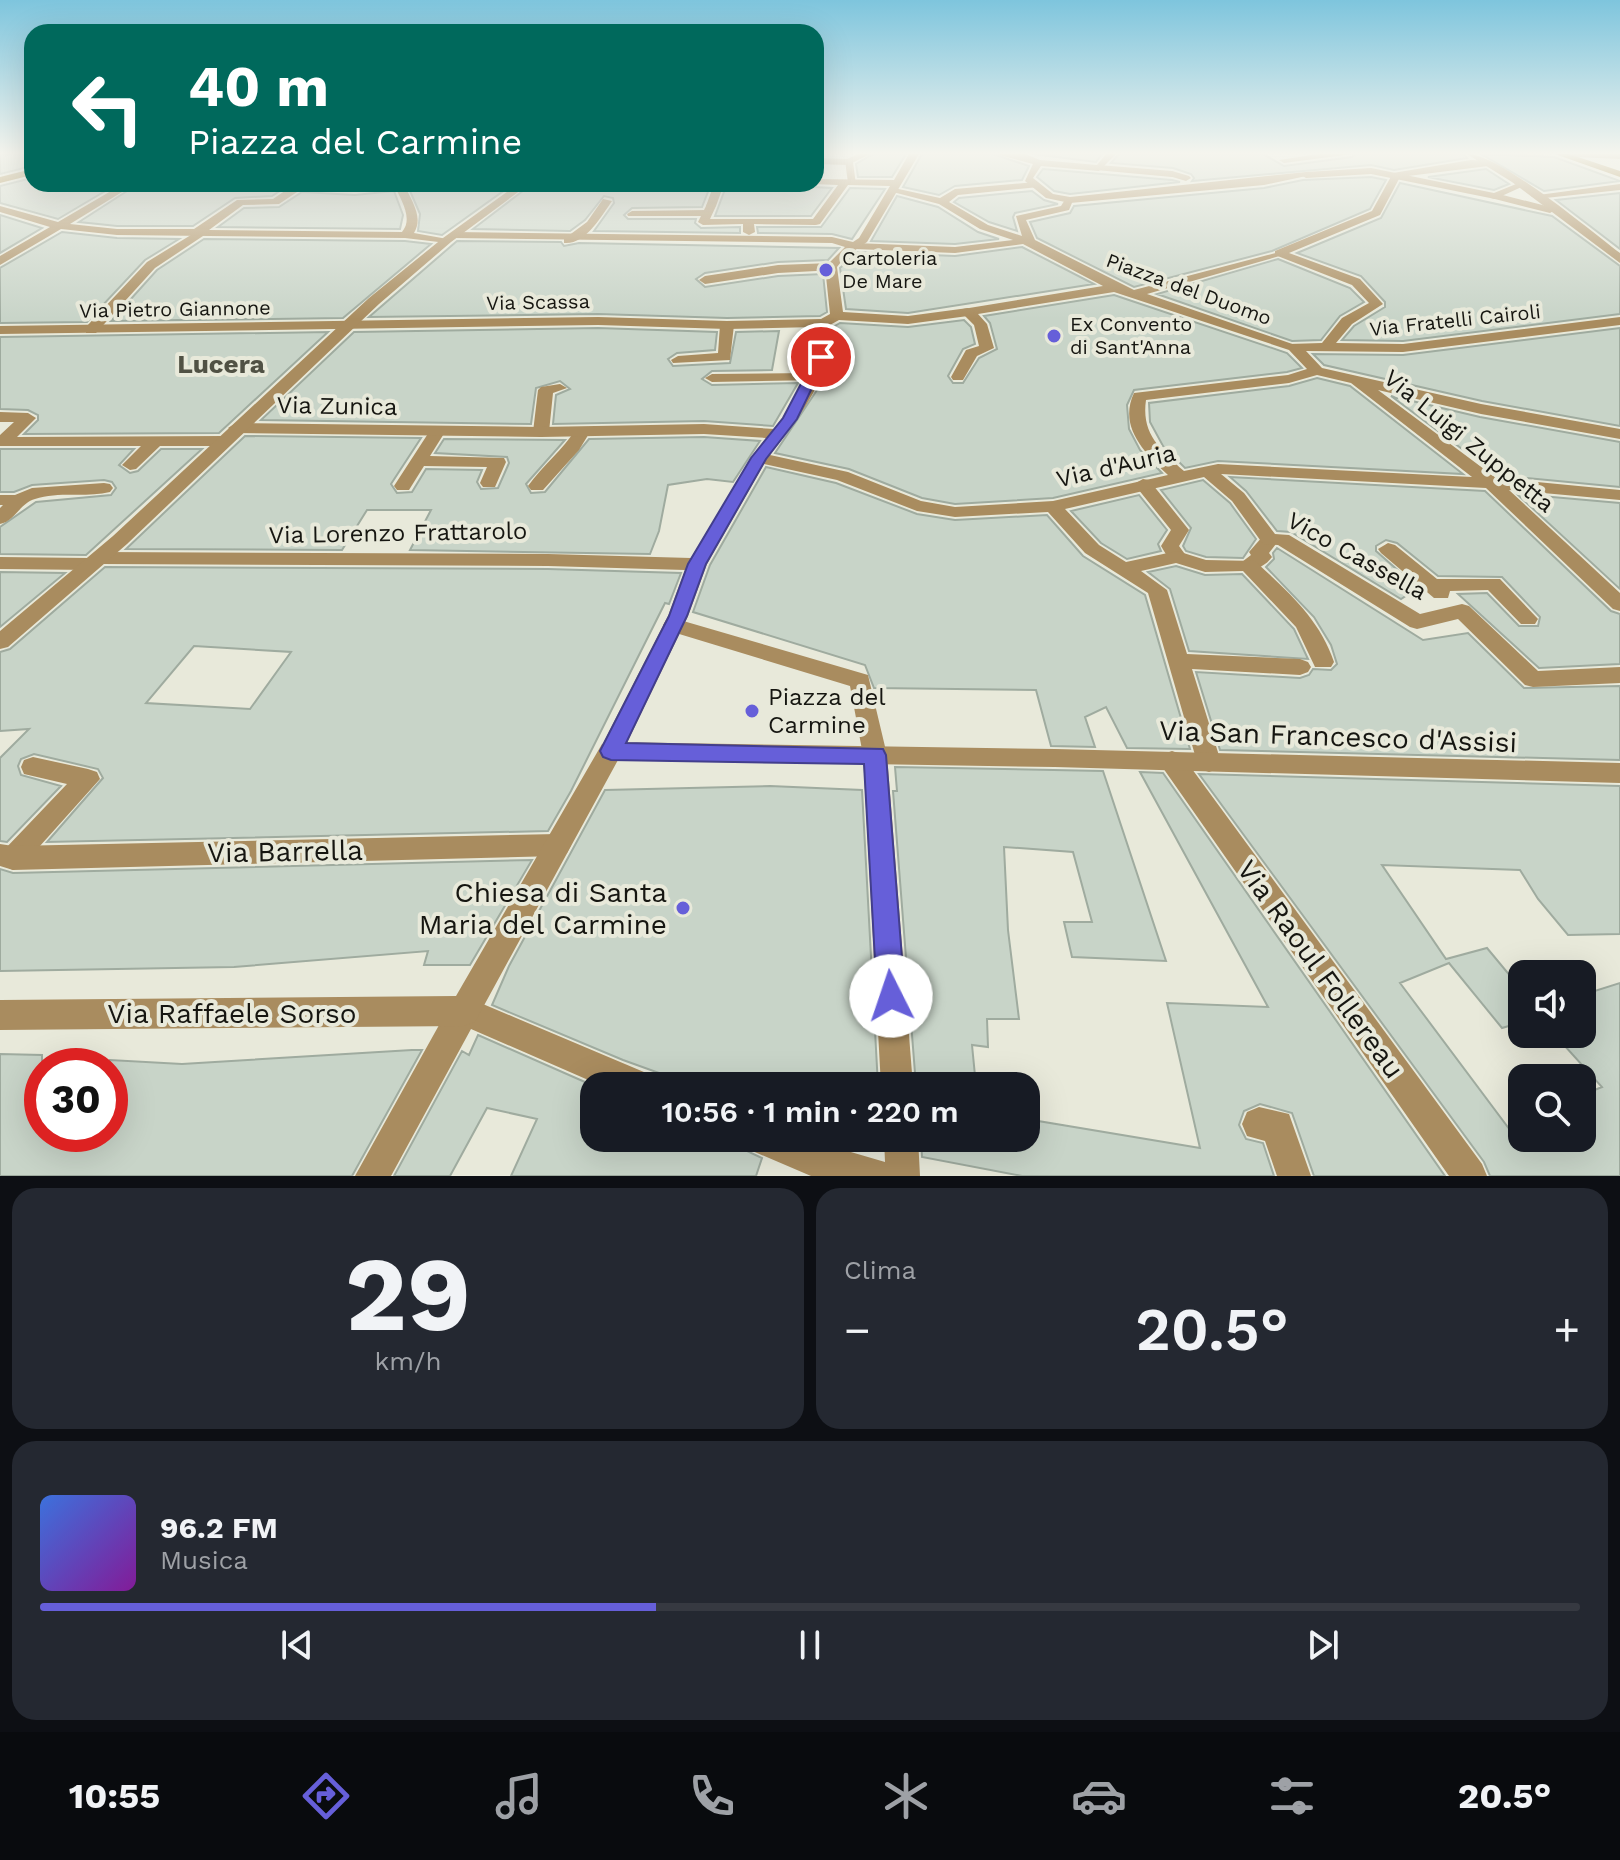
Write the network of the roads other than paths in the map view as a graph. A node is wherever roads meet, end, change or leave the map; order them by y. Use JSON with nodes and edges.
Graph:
{"nodes":[{"id":1,"x":0,"y":209,"type":"edge"},
{"id":2,"x":88,"y":209,"type":"edge"},
{"id":3,"x":232,"y":209,"type":"edge"},
{"id":4,"x":410,"y":209,"type":"edge"},
{"id":5,"x":490,"y":209,"type":"edge"},
{"id":6,"x":602,"y":209,"type":"edge"},
{"id":7,"x":709,"y":209,"type":"joint"},
{"id":8,"x":827,"y":209,"type":"edge"},
{"id":9,"x":881,"y":209,"type":"edge"},
{"id":10,"x":954,"y":209,"type":"edge"},
{"id":11,"x":1061,"y":209,"type":"edge"},
{"id":12,"x":1378,"y":209,"type":"edge"},
{"id":13,"x":1546,"y":209,"type":"edge"},
{"id":14,"x":1554,"y":209,"type":"edge"},
{"id":15,"x":1558,"y":212,"type":"junction"},
{"id":16,"x":632,"y":214,"type":"dead end"},
{"id":17,"x":748,"y":221,"type":"junction"},
{"id":18,"x":59,"y":226,"type":"junction"},
{"id":19,"x":200,"y":232,"type":"junction"},
{"id":20,"x":405,"y":235,"type":"junction"},
{"id":21,"x":451,"y":238,"type":"junction"},
{"id":22,"x":749,"y":240,"type":"junction"},
{"id":23,"x":568,"y":241,"type":"junction"},
{"id":24,"x":1030,"y":242,"type":"junction"},
{"id":25,"x":855,"y":246,"type":"junction"},
{"id":26,"x":1279,"y":253,"type":"junction"},
{"id":27,"x":1,"y":259,"type":"edge"},
{"id":28,"x":1620,"y":259,"type":"edge"},
{"id":29,"x":831,"y":267,"type":"junction"},
{"id":30,"x":705,"y":280,"type":"dead end"},
{"id":31,"x":1115,"y":288,"type":"junction"},
{"id":32,"x":1134,"y":294,"type":"junction"},
{"id":33,"x":968,"y":312,"type":"junction"},
{"id":34,"x":830,"y":320,"type":"junction"},
{"id":35,"x":1620,"y":321,"type":"edge"},
{"id":36,"x":350,"y":325,"type":"junction"},
{"id":37,"x":727,"y":325,"type":"junction"},
{"id":38,"x":0,"y":330,"type":"edge"},
{"id":39,"x":91,"y":330,"type":"junction"},
{"id":40,"x":1294,"y":347,"type":"junction"},
{"id":41,"x":1326,"y":347,"type":"junction"},
{"id":42,"x":678,"y":360,"type":"dead end"},
{"id":43,"x":1317,"y":371,"type":"junction"},
{"id":44,"x":812,"y":377,"type":"junction"},
{"id":45,"x":958,"y":377,"type":"dead end"},
{"id":46,"x":712,"y":378,"type":"dead end"},
{"id":47,"x":1357,"y":381,"type":"junction"},
{"id":48,"x":560,"y":388,"type":"dead end"},
{"id":49,"x":0,"y":417,"type":"edge"},
{"id":50,"x":437,"y":432,"type":"junction"},
{"id":51,"x":541,"y":432,"type":"junction"},
{"id":52,"x":582,"y":432,"type":"junction"},
{"id":53,"x":229,"y":434,"type":"junction"},
{"id":54,"x":778,"y":434,"type":"junction"},
{"id":55,"x":1620,"y":434,"type":"edge"},
{"id":56,"x":156,"y":441,"type":"junction"},
{"id":57,"x":1,"y":443,"type":"edge"},
{"id":58,"x":759,"y":458,"type":"junction"},
{"id":59,"x":418,"y":461,"type":"junction"},
{"id":60,"x":130,"y":465,"type":"dead end"},
{"id":61,"x":1207,"y":471,"type":"junction"},
{"id":62,"x":1179,"y":476,"type":"junction"},
{"id":63,"x":489,"y":483,"type":"dead end"},
{"id":64,"x":1491,"y":483,"type":"junction"},
{"id":65,"x":1143,"y":484,"type":"junction"},
{"id":66,"x":403,"y":486,"type":"dead end"},
{"id":67,"x":537,"y":486,"type":"dead end"},
{"id":68,"x":104,"y":488,"type":"dead end"},
{"id":69,"x":1620,"y":495,"type":"edge"},
{"id":70,"x":9,"y":500,"type":"edge"},
{"id":71,"x":1053,"y":506,"type":"junction"},
{"id":72,"x":0,"y":519,"type":"edge"},
{"id":73,"x":1270,"y":540,"type":"junction"},
{"id":74,"x":1388,"y":549,"type":"dead end"},
{"id":75,"x":1177,"y":557,"type":"junction"},
{"id":76,"x":96,"y":561,"type":"junction"},
{"id":77,"x":0,"y":563,"type":"edge"},
{"id":78,"x":697,"y":564,"type":"junction"},
{"id":79,"x":1248,"y":565,"type":"junction"},
{"id":80,"x":1127,"y":568,"type":"junction"},
{"id":81,"x":1432,"y":586,"type":"junction"},
{"id":82,"x":1620,"y":604,"type":"edge"},
{"id":83,"x":1462,"y":611,"type":"junction"},
{"id":84,"x":1528,"y":619,"type":"dead end"},
{"id":85,"x":673,"y":625,"type":"junction"},
{"id":86,"x":0,"y":642,"type":"edge"},
{"id":87,"x":1179,"y":661,"type":"junction"},
{"id":88,"x":1323,"y":662,"type":"dead end"},
{"id":89,"x":1300,"y":667,"type":"dead end"},
{"id":90,"x":1620,"y":675,"type":"edge"},
{"id":91,"x":611,"y":751,"type":"junction"},
{"id":92,"x":875,"y":755,"type":"junction"},
{"id":93,"x":1172,"y":761,"type":"junction"},
{"id":94,"x":1209,"y":762,"type":"junction"},
{"id":95,"x":33,"y":767,"type":"dead end"},
{"id":96,"x":1620,"y":773,"type":"edge"},
{"id":97,"x":558,"y":845,"type":"junction"},
{"id":98,"x":6,"y":856,"type":"edge"},
{"id":99,"x":464,"y":1011,"type":"junction"},
{"id":100,"x":0,"y":1015,"type":"edge"},
{"id":101,"x":607,"y":1072,"type":"edge"},
{"id":102,"x":896,"y":1072,"type":"edge"},
{"id":103,"x":1259,"y":1124,"type":"dead end"},
{"id":104,"x":787,"y":1152,"type":"edge"},
{"id":105,"x":902,"y":1152,"type":"edge"},
{"id":106,"x":820,"y":1170,"type":"edge"},
{"id":107,"x":372,"y":1176,"type":"edge"},
{"id":108,"x":877,"y":1176,"type":"edge"},
{"id":109,"x":903,"y":1176,"type":"edge"},
{"id":110,"x":1294,"y":1176,"type":"edge"},
{"id":111,"x":1470,"y":1176,"type":"edge"}],
"edges":[{"from":1,"to":18,"type":"street"},
{"from":2,"to":18,"type":"street"},
{"from":3,"to":19,"type":"street"},
{"from":4,"to":20,"type":"street"},
{"from":5,"to":21,"type":"street"},
{"from":6,"to":23,"type":"street"},
{"from":7,"to":16,"type":"street"},
{"from":7,"to":17,"type":"street"},
{"from":8,"to":17,"type":"street"},
{"from":9,"to":25,"type":"street"},
{"from":10,"to":24,"type":"street","name":"Piazza del Duomo"},
{"from":11,"to":24,"type":"street"},
{"from":12,"to":26,"type":"street"},
{"from":13,"to":15,"type":"street"},
{"from":14,"to":15,"type":"street"},
{"from":15,"to":28,"type":"street"},
{"from":17,"to":22,"type":"street"},
{"from":18,"to":19,"type":"street"},
{"from":18,"to":27,"type":"street"},
{"from":19,"to":20,"type":"street"},
{"from":19,"to":39,"type":"street"},
{"from":20,"to":21,"type":"street"},
{"from":21,"to":23,"type":"street"},
{"from":21,"to":36,"type":"street"},
{"from":22,"to":23,"type":"street"},
{"from":22,"to":25,"type":"street"},
{"from":24,"to":25,"type":"street"},
{"from":24,"to":31,"type":"street","name":"Piazza del Duomo"},
{"from":25,"to":29,"type":"street"},
{"from":26,"to":32,"type":"street"},
{"from":26,"to":41,"type":"street"},
{"from":29,"to":30,"type":"street"},
{"from":29,"to":34,"type":"street"},
{"from":31,"to":32,"type":"street","name":"Piazza del Duomo"},
{"from":31,"to":33,"type":"street","name":"Via Scassa"},
{"from":32,"to":40,"type":"street","name":"Piazza del Duomo"},
{"from":33,"to":34,"type":"street","name":"Via Scassa"},
{"from":33,"to":45,"type":"street"},
{"from":34,"to":37,"type":"street","name":"Via Scassa"},
{"from":34,"to":44,"type":"street"},
{"from":35,"to":41,"type":"street","name":"Via Fratelli Cairoli"},
{"from":36,"to":37,"type":"street","name":"Via Scassa"},
{"from":36,"to":39,"type":"street","name":"Via Pietro Giannone"},
{"from":36,"to":53,"type":"street"},
{"from":37,"to":42,"type":"street"},
{"from":38,"to":39,"type":"street","name":"Via Pietro Giannone"},
{"from":40,"to":41,"type":"street","name":"Via Fratelli Cairoli"},
{"from":40,"to":43,"type":"street"},
{"from":43,"to":47,"type":"street"},
{"from":43,"to":62,"type":"street"},
{"from":44,"to":46,"type":"street"},
{"from":44,"to":54,"type":"street"},
{"from":47,"to":55,"type":"street"},
{"from":47,"to":64,"type":"street","name":"Via Luigi Zuppetta"},
{"from":48,"to":51,"type":"street"},
{"from":49,"to":57,"type":"street"},
{"from":50,"to":51,"type":"street","name":"Via Zunica"},
{"from":50,"to":53,"type":"street","name":"Via Zunica"},
{"from":50,"to":59,"type":"street"},
{"from":51,"to":52,"type":"street","name":"Via Zunica"},
{"from":52,"to":54,"type":"street","name":"Via Zunica"},
{"from":52,"to":67,"type":"street"},
{"from":53,"to":56,"type":"street","name":"Via Zunica"},
{"from":53,"to":76,"type":"street"},
{"from":54,"to":58,"type":"street"},
{"from":56,"to":57,"type":"street","name":"Via Zunica"},
{"from":56,"to":60,"type":"street"},
{"from":58,"to":71,"type":"street","name":"Via d'Auria"},
{"from":58,"to":78,"type":"street"},
{"from":59,"to":63,"type":"street"},
{"from":59,"to":66,"type":"street"},
{"from":61,"to":62,"type":"street","name":"Via d'Auria"},
{"from":61,"to":64,"type":"street","name":"Via d'Auria"},
{"from":61,"to":73,"type":"street","name":"Vico Cassella"},
{"from":62,"to":65,"type":"street","name":"Via d'Auria"},
{"from":64,"to":69,"type":"street","name":"Via d'Auria"},
{"from":64,"to":82,"type":"street","name":"Via Luigi Zuppetta"},
{"from":65,"to":71,"type":"street","name":"Via d'Auria"},
{"from":65,"to":75,"type":"street"},
{"from":68,"to":70,"type":"street"},
{"from":70,"to":72,"type":"street"},
{"from":71,"to":80,"type":"street"},
{"from":73,"to":79,"type":"street"},
{"from":73,"to":83,"type":"street","name":"Vico Cassella"},
{"from":74,"to":81,"type":"street","name":"Vico Cassella"},
{"from":75,"to":79,"type":"street"},
{"from":75,"to":80,"type":"street"},
{"from":76,"to":77,"type":"street","name":"Via Lorenzo Frattarolo"},
{"from":76,"to":78,"type":"street","name":"Via Lorenzo Frattarolo"},
{"from":76,"to":86,"type":"street"},
{"from":78,"to":85,"type":"street"},
{"from":79,"to":88,"type":"street"},
{"from":80,"to":87,"type":"street"},
{"from":81,"to":83,"type":"street","name":"Vico Cassella"},
{"from":81,"to":84,"type":"street","name":"Vico Cassella"},
{"from":83,"to":90,"type":"street","name":"Vico Cassella"},
{"from":85,"to":91,"type":"street"},
{"from":85,"to":92,"type":"street"},
{"from":87,"to":89,"type":"street"},
{"from":87,"to":94,"type":"street"},
{"from":91,"to":92,"type":"street"},
{"from":91,"to":97,"type":"street"},
{"from":92,"to":93,"type":"street","name":"Via San Francesco d'Assisi"},
{"from":92,"to":102,"type":"street"},
{"from":93,"to":94,"type":"street","name":"Via San Francesco d'Assisi"},
{"from":93,"to":111,"type":"street","name":"Via Raoul Follereau"},
{"from":94,"to":96,"type":"street","name":"Via San Francesco d'Assisi"},
{"from":95,"to":98,"type":"street","name":"Via Barrella"},
{"from":97,"to":98,"type":"street","name":"Via Barrella"},
{"from":97,"to":99,"type":"street"},
{"from":99,"to":100,"type":"street","name":"Via Raffaele Sorso"},
{"from":99,"to":101,"type":"street"},
{"from":99,"to":107,"type":"street"},
{"from":103,"to":110,"type":"street"},
{"from":104,"to":106,"type":"street"},
{"from":105,"to":109,"type":"street"},
{"from":106,"to":108,"type":"street"}]}
